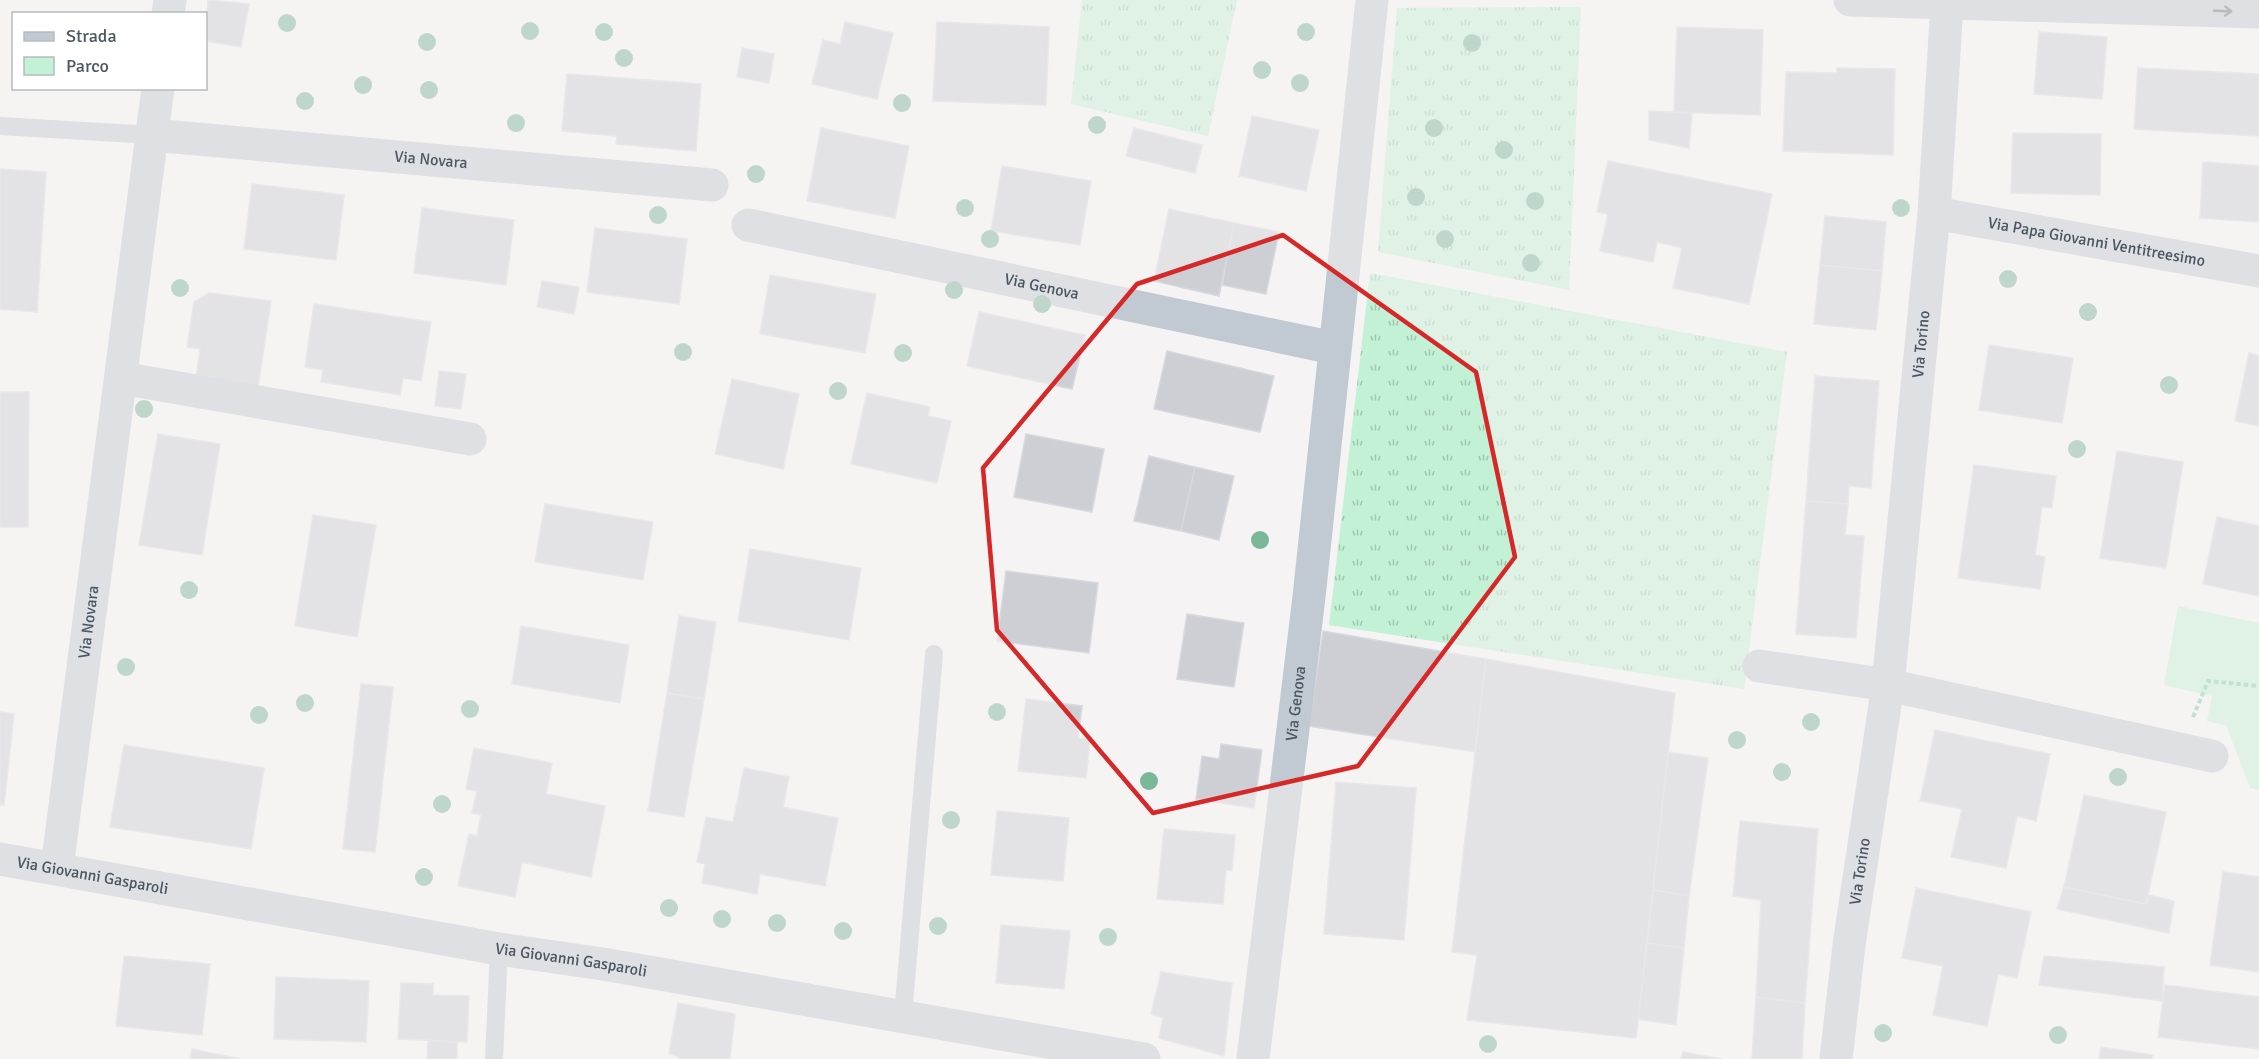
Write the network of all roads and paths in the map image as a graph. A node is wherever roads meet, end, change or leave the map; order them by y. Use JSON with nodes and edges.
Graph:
{"nodes":[{"id":1,"x":1372,"y":0,"type":"edge"},
{"id":2,"x":1850,"y":0,"type":"edge"},
{"id":3,"x":1947,"y":4,"type":"junction"},
{"id":4,"x":2259,"y":12,"type":"edge"},
{"id":5,"x":158,"y":90,"type":"edge"},
{"id":6,"x":0,"y":126,"type":"edge"},
{"id":7,"x":152,"y":135,"type":"junction"},
{"id":8,"x":712,"y":185,"type":"dead end"},
{"id":9,"x":1934,"y":213,"type":"junction"},
{"id":10,"x":748,"y":225,"type":"dead end"},
{"id":11,"x":2259,"y":272,"type":"edge"},
{"id":12,"x":1334,"y":348,"type":"junction"},
{"id":13,"x":121,"y":378,"type":"junction"},
{"id":14,"x":470,"y":439,"type":"dead end"},
{"id":15,"x":934,"y":654,"type":"dead end"},
{"id":16,"x":1759,"y":666,"type":"dead end"},
{"id":17,"x":1888,"y":685,"type":"junction"},
{"id":18,"x":2259,"y":686,"type":"edge"},
{"id":19,"x":2180,"y":749,"type":"junction"},
{"id":20,"x":2212,"y":756,"type":"dead end"},
{"id":21,"x":0,"y":859,"type":"edge"},
{"id":22,"x":57,"y":868,"type":"junction"},
{"id":23,"x":499,"y":949,"type":"junction"},
{"id":24,"x":903,"y":1015,"type":"junction"},
{"id":25,"x":494,"y":1059,"type":"edge"},
{"id":26,"x":1144,"y":1059,"type":"edge"},
{"id":27,"x":1253,"y":1059,"type":"edge"},
{"id":28,"x":1836,"y":1059,"type":"edge"}],
"edges":[{"from":1,"to":12,"type":"street","name":"Via Genova"},
{"from":2,"to":3,"type":"street"},
{"from":3,"to":4,"type":"street","one_way":true},
{"from":3,"to":9,"type":"street","name":"Via Torino"},
{"from":5,"to":7,"type":"street","name":"Via Novara"},
{"from":6,"to":7,"type":"lane"},
{"from":7,"to":8,"type":"street","name":"Via Novara"},
{"from":7,"to":13,"type":"street","name":"Via Novara"},
{"from":9,"to":11,"type":"street","name":"Via Papa Giovanni Ventitreesimo"},
{"from":9,"to":17,"type":"street","name":"Via Torino"},
{"from":10,"to":12,"type":"street","name":"Via Genova"},
{"from":12,"to":27,"type":"street","name":"Via Genova"},
{"from":13,"to":14,"type":"street"},
{"from":13,"to":22,"type":"street","name":"Via Novara"},
{"from":15,"to":24,"type":"lane"},
{"from":16,"to":17,"type":"street"},
{"from":17,"to":19,"type":"street"},
{"from":17,"to":28,"type":"street","name":"Via Torino"},
{"from":18,"to":19,"type":"path"},
{"from":19,"to":20,"type":"street"},
{"from":21,"to":22,"type":"street","name":"Via Giovanni Gasparoli"},
{"from":22,"to":23,"type":"street","name":"Via Giovanni Gasparoli"},
{"from":23,"to":24,"type":"street","name":"Via Giovanni Gasparoli"},
{"from":23,"to":25,"type":"lane"},
{"from":24,"to":26,"type":"street","name":"Via Giovanni Gasparoli"}]}
